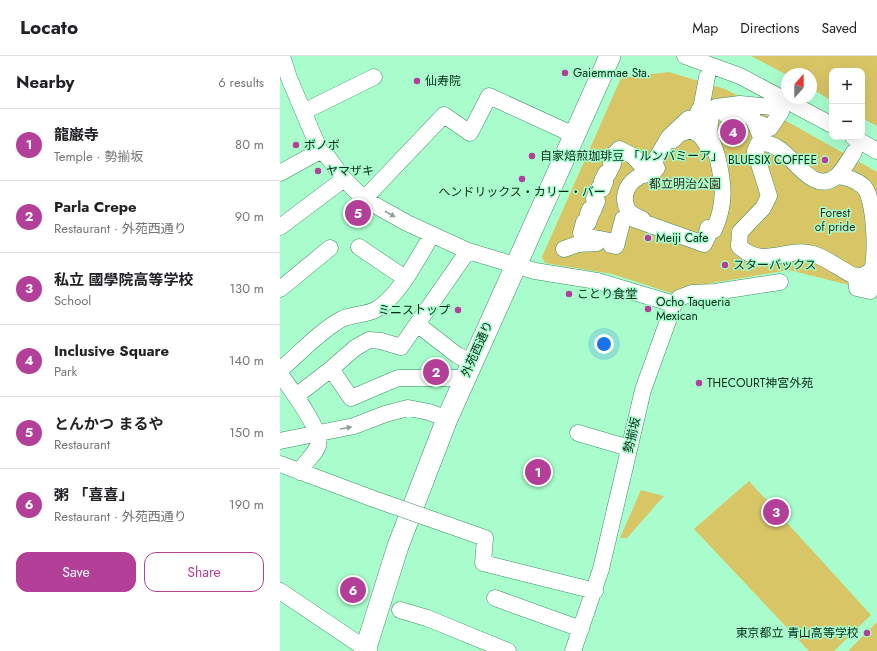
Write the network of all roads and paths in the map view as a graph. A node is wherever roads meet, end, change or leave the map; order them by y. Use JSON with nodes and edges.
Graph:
{"nodes":[{"id":1,"x":282,"y":56,"type":"edge"},
{"id":2,"x":610,"y":56,"type":"edge"},
{"id":3,"x":685,"y":56,"type":"edge"},
{"id":4,"x":374,"y":77,"type":"dead end"},
{"id":5,"x":707,"y":77,"type":"dead end"},
{"id":6,"x":284,"y":79,"type":"edge"},
{"id":7,"x":305,"y":111,"type":"junction"},
{"id":8,"x":706,"y":113,"type":"junction"},
{"id":9,"x":829,"y":123,"type":"edge"},
{"id":10,"x":696,"y":133,"type":"junction"},
{"id":11,"x":574,"y":135,"type":"junction"},
{"id":12,"x":757,"y":138,"type":"junction"},
{"id":13,"x":713,"y":142,"type":"junction"},
{"id":14,"x":853,"y":145,"type":"edge"},
{"id":15,"x":320,"y":151,"type":"junction"},
{"id":16,"x":877,"y":151,"type":"edge"},
{"id":17,"x":632,"y":158,"type":"dead end"},
{"id":18,"x":280,"y":173,"type":"edge"},
{"id":19,"x":640,"y":176,"type":"junction"},
{"id":20,"x":843,"y":176,"type":"junction"},
{"id":21,"x":344,"y":179,"type":"junction"},
{"id":22,"x":877,"y":183,"type":"edge"},
{"id":23,"x":364,"y":199,"type":"junction"},
{"id":24,"x":627,"y":209,"type":"junction"},
{"id":25,"x":280,"y":227,"type":"edge"},
{"id":26,"x":432,"y":235,"type":"junction"},
{"id":27,"x":611,"y":244,"type":"junction"},
{"id":28,"x":359,"y":247,"type":"dead end"},
{"id":29,"x":330,"y":248,"type":"dead end"},
{"id":30,"x":564,"y":249,"type":"dead end"},
{"id":31,"x":468,"y":252,"type":"junction"},
{"id":32,"x":516,"y":264,"type":"junction"},
{"id":33,"x":876,"y":268,"type":"edge"},
{"id":34,"x":406,"y":278,"type":"junction"},
{"id":35,"x":780,"y":282,"type":"dead end"},
{"id":36,"x":280,"y":289,"type":"edge"},
{"id":37,"x":674,"y":304,"type":"junction"},
{"id":38,"x":416,"y":324,"type":"junction"},
{"id":39,"x":331,"y":369,"type":"junction"},
{"id":40,"x":280,"y":370,"type":"edge"},
{"id":41,"x":468,"y":370,"type":"junction"},
{"id":42,"x":280,"y":374,"type":"edge"},
{"id":43,"x":296,"y":396,"type":"junction"},
{"id":44,"x":447,"y":420,"type":"junction"},
{"id":45,"x":317,"y":433,"type":"junction"},
{"id":46,"x":578,"y":433,"type":"dead end"},
{"id":47,"x":280,"y":441,"type":"edge"},
{"id":48,"x":629,"y":448,"type":"junction"},
{"id":49,"x":280,"y":464,"type":"edge"},
{"id":50,"x":300,"y":472,"type":"junction"},
{"id":51,"x":280,"y":591,"type":"edge"},
{"id":52,"x":595,"y":591,"type":"junction"},
{"id":53,"x":495,"y":598,"type":"dead end"},
{"id":54,"x":400,"y":610,"type":"dead end"},
{"id":55,"x":581,"y":629,"type":"junction"},
{"id":56,"x":367,"y":650,"type":"edge"},
{"id":57,"x":508,"y":651,"type":"edge"},
{"id":58,"x":573,"y":651,"type":"edge"}],
"edges":[{"from":1,"to":6,"type":"street"},
{"from":2,"to":11,"type":"main road","name":"外苑西通り"},
{"from":3,"to":9,"type":"street"},
{"from":4,"to":7,"type":"street"},
{"from":5,"to":8,"type":"street"},
{"from":6,"to":7,"type":"street"},
{"from":7,"to":15,"type":"street"},
{"from":8,"to":10,"type":"street"},
{"from":8,"to":12,"type":"street"},
{"from":8,"to":13,"type":"street"},
{"from":8,"to":27,"type":"street"},
{"from":10,"to":13,"type":"street"},
{"from":10,"to":19,"type":"street"},
{"from":11,"to":23,"type":"street"},
{"from":11,"to":32,"type":"main road","name":"外苑西通り"},
{"from":12,"to":13,"type":"street"},
{"from":12,"to":20,"type":"street"},
{"from":12,"to":33,"type":"street"},
{"from":13,"to":24,"type":"street"},
{"from":13,"to":27,"type":"street"},
{"from":14,"to":16,"type":"street"},
{"from":14,"to":20,"type":"street"},
{"from":15,"to":18,"type":"street"},
{"from":15,"to":21,"type":"street"},
{"from":17,"to":19,"type":"street"},
{"from":19,"to":24,"type":"street"},
{"from":20,"to":22,"type":"street"},
{"from":20,"to":33,"type":"street"},
{"from":21,"to":23,"type":"street"},
{"from":21,"to":25,"type":"street"},
{"from":23,"to":26,"type":"street","one_way":true},
{"from":24,"to":27,"type":"street"},
{"from":26,"to":31,"type":"street"},
{"from":26,"to":34,"type":"street"},
{"from":27,"to":30,"type":"street"},
{"from":28,"to":34,"type":"street"},
{"from":29,"to":36,"type":"street"},
{"from":31,"to":32,"type":"street"},
{"from":31,"to":38,"type":"street"},
{"from":32,"to":37,"type":"street"},
{"from":32,"to":41,"type":"main road","name":"外苑西通り"},
{"from":34,"to":40,"type":"street"},
{"from":35,"to":37,"type":"street"},
{"from":37,"to":48,"type":"street","name":"勢揃坂"},
{"from":38,"to":39,"type":"street"},
{"from":38,"to":41,"type":"street"},
{"from":39,"to":41,"type":"street"},
{"from":39,"to":43,"type":"street"},
{"from":41,"to":44,"type":"main road","name":"外苑西通り"},
{"from":42,"to":43,"type":"street"},
{"from":43,"to":45,"type":"street"},
{"from":45,"to":44,"type":"street","one_way":true},
{"from":44,"to":56,"type":"main road","name":"外苑西通り"},
{"from":45,"to":47,"type":"street"},
{"from":45,"to":50,"type":"street"},
{"from":46,"to":48,"type":"street"},
{"from":48,"to":52,"type":"street","name":"勢揃坂"},
{"from":49,"to":50,"type":"street"},
{"from":50,"to":52,"type":"street","bridge":true},
{"from":51,"to":56,"type":"street"},
{"from":52,"to":55,"type":"street","name":"勢揃坂"},
{"from":53,"to":55,"type":"street"},
{"from":54,"to":57,"type":"street"},
{"from":55,"to":58,"type":"street","name":"勢揃坂"}]}
